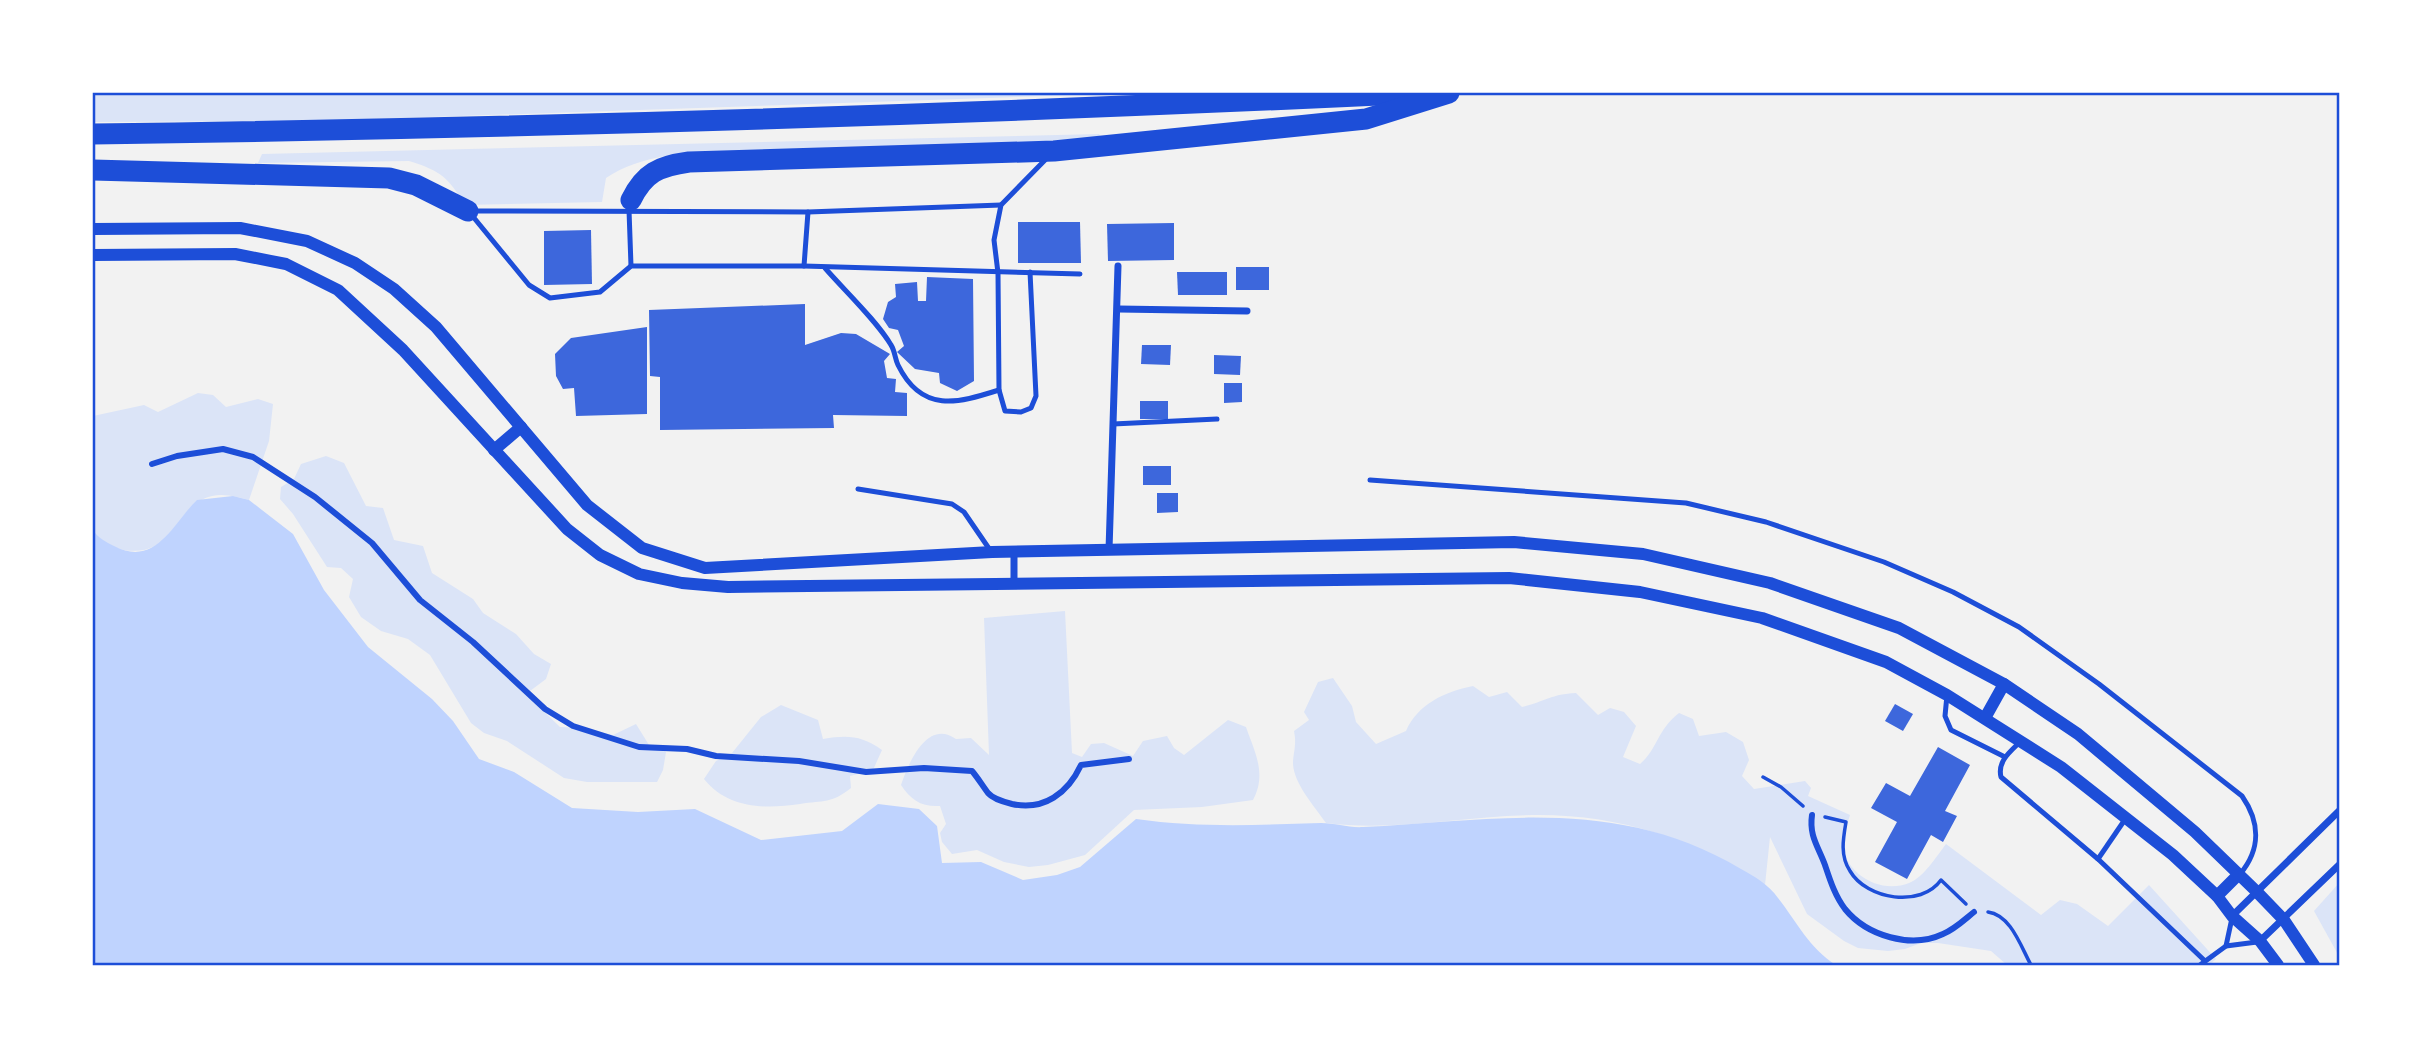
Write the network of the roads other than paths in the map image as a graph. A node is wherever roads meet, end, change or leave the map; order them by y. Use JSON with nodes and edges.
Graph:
{"nodes":[{"id":1,"x":1422,"y":93,"type":"edge"},
{"id":2,"x":1449,"y":93,"type":"edge"},
{"id":3,"x":93,"y":134,"type":"edge"},
{"id":4,"x":1054,"y":151,"type":"junction"},
{"id":5,"x":93,"y":170,"type":"edge"},
{"id":6,"x":1001,"y":205,"type":"junction"},
{"id":7,"x":630,"y":206,"type":"junction"},
{"id":8,"x":468,"y":211,"type":"junction"},
{"id":9,"x":808,"y":212,"type":"junction"},
{"id":10,"x":93,"y":229,"type":"edge"},
{"id":11,"x":93,"y":255,"type":"edge"},
{"id":12,"x":631,"y":266,"type":"junction"},
{"id":13,"x":804,"y":266,"type":"junction"},
{"id":14,"x":1118,"y":266,"type":"dead end"},
{"id":15,"x":824,"y":267,"type":"junction"},
{"id":16,"x":1030,"y":272,"type":"junction"},
{"id":17,"x":998,"y":273,"type":"junction"},
{"id":18,"x":1080,"y":274,"type":"dead end"},
{"id":19,"x":1119,"y":309,"type":"junction"},
{"id":20,"x":1247,"y":311,"type":"dead end"},
{"id":21,"x":999,"y":390,"type":"junction"},
{"id":22,"x":1217,"y":419,"type":"dead end"},
{"id":23,"x":1113,"y":424,"type":"junction"},
{"id":24,"x":521,"y":427,"type":"junction"},
{"id":25,"x":494,"y":450,"type":"junction"},
{"id":26,"x":152,"y":464,"type":"dead end"},
{"id":27,"x":1370,"y":480,"type":"dead end"},
{"id":28,"x":858,"y":489,"type":"dead end"},
{"id":29,"x":1109,"y":550,"type":"junction"},
{"id":30,"x":992,"y":552,"type":"junction"},
{"id":31,"x":1014,"y":552,"type":"junction"},
{"id":32,"x":1014,"y":583,"type":"junction"},
{"id":33,"x":2004,"y":684,"type":"junction"},
{"id":34,"x":1947,"y":695,"type":"junction"},
{"id":35,"x":1985,"y":718,"type":"junction"},
{"id":36,"x":2021,"y":741,"type":"junction"},
{"id":37,"x":2005,"y":757,"type":"junction"},
{"id":38,"x":1129,"y":759,"type":"dead end"},
{"id":39,"x":2340,"y":810,"type":"edge"},
{"id":40,"x":1812,"y":815,"type":"road end"},
{"id":41,"x":2127,"y":816,"type":"junction"},
{"id":42,"x":2098,"y":859,"type":"junction"},
{"id":43,"x":2340,"y":864,"type":"edge"},
{"id":44,"x":2238,"y":875,"type":"junction"},
{"id":45,"x":2256,"y":891,"type":"junction"},
{"id":46,"x":2217,"y":896,"type":"junction"},
{"id":47,"x":1974,"y":912,"type":"road end"},
{"id":48,"x":2232,"y":916,"type":"junction"},
{"id":49,"x":2284,"y":920,"type":"junction"},
{"id":50,"x":2260,"y":942,"type":"junction"},
{"id":51,"x":2226,"y":946,"type":"junction"},
{"id":52,"x":2203,"y":963,"type":"edge"},
{"id":53,"x":2278,"y":965,"type":"edge"},
{"id":54,"x":2314,"y":965,"type":"edge"}],
"edges":[{"from":1,"to":3,"type":"highway"},
{"from":2,"to":4,"type":"highway"},
{"from":4,"to":6,"type":"lane"},
{"from":4,"to":7,"type":"highway"},
{"from":5,"to":8,"type":"highway"},
{"from":6,"to":9,"type":"lane"},
{"from":6,"to":17,"type":"lane"},
{"from":7,"to":8,"type":"lane"},
{"from":7,"to":9,"type":"lane"},
{"from":7,"to":12,"type":"lane"},
{"from":8,"to":12,"type":"lane"},
{"from":9,"to":13,"type":"lane"},
{"from":10,"to":24,"type":"street"},
{"from":11,"to":25,"type":"street"},
{"from":12,"to":13,"type":"lane"},
{"from":13,"to":15,"type":"lane"},
{"from":14,"to":19,"type":"street"},
{"from":15,"to":17,"type":"lane"},
{"from":15,"to":21,"type":"lane"},
{"from":16,"to":17,"type":"lane"},
{"from":16,"to":18,"type":"lane"},
{"from":16,"to":21,"type":"lane"},
{"from":17,"to":21,"type":"lane"},
{"from":19,"to":20,"type":"street"},
{"from":19,"to":23,"type":"street"},
{"from":22,"to":23,"type":"lane"},
{"from":23,"to":29,"type":"street"},
{"from":24,"to":25,"type":"street"},
{"from":24,"to":30,"type":"street"},
{"from":25,"to":32,"type":"street"},
{"from":26,"to":38,"type":"street"},
{"from":27,"to":44,"type":"lane"},
{"from":28,"to":30,"type":"lane"},
{"from":29,"to":31,"type":"street"},
{"from":29,"to":33,"type":"street"},
{"from":30,"to":31,"type":"street"},
{"from":31,"to":32,"type":"street"},
{"from":32,"to":34,"type":"street"},
{"from":33,"to":35,"type":"street"},
{"from":33,"to":44,"type":"street"},
{"from":34,"to":35,"type":"street"},
{"from":34,"to":37,"type":"lane"},
{"from":35,"to":36,"type":"street"},
{"from":36,"to":37,"type":"lane"},
{"from":36,"to":41,"type":"street"},
{"from":37,"to":42,"type":"lane"},
{"from":39,"to":45,"type":"street"},
{"from":40,"to":47,"type":"street"},
{"from":41,"to":42,"type":"lane"},
{"from":41,"to":46,"type":"street"},
{"from":42,"to":52,"type":"lane"},
{"from":43,"to":49,"type":"street"},
{"from":44,"to":45,"type":"street"},
{"from":44,"to":46,"type":"street"},
{"from":45,"to":48,"type":"street"},
{"from":45,"to":49,"type":"street"},
{"from":46,"to":48,"type":"street"},
{"from":48,"to":50,"type":"street"},
{"from":48,"to":51,"type":"lane"},
{"from":49,"to":50,"type":"street"},
{"from":49,"to":54,"type":"street"},
{"from":50,"to":51,"type":"lane"},
{"from":50,"to":53,"type":"street"},
{"from":51,"to":52,"type":"lane"}]}
